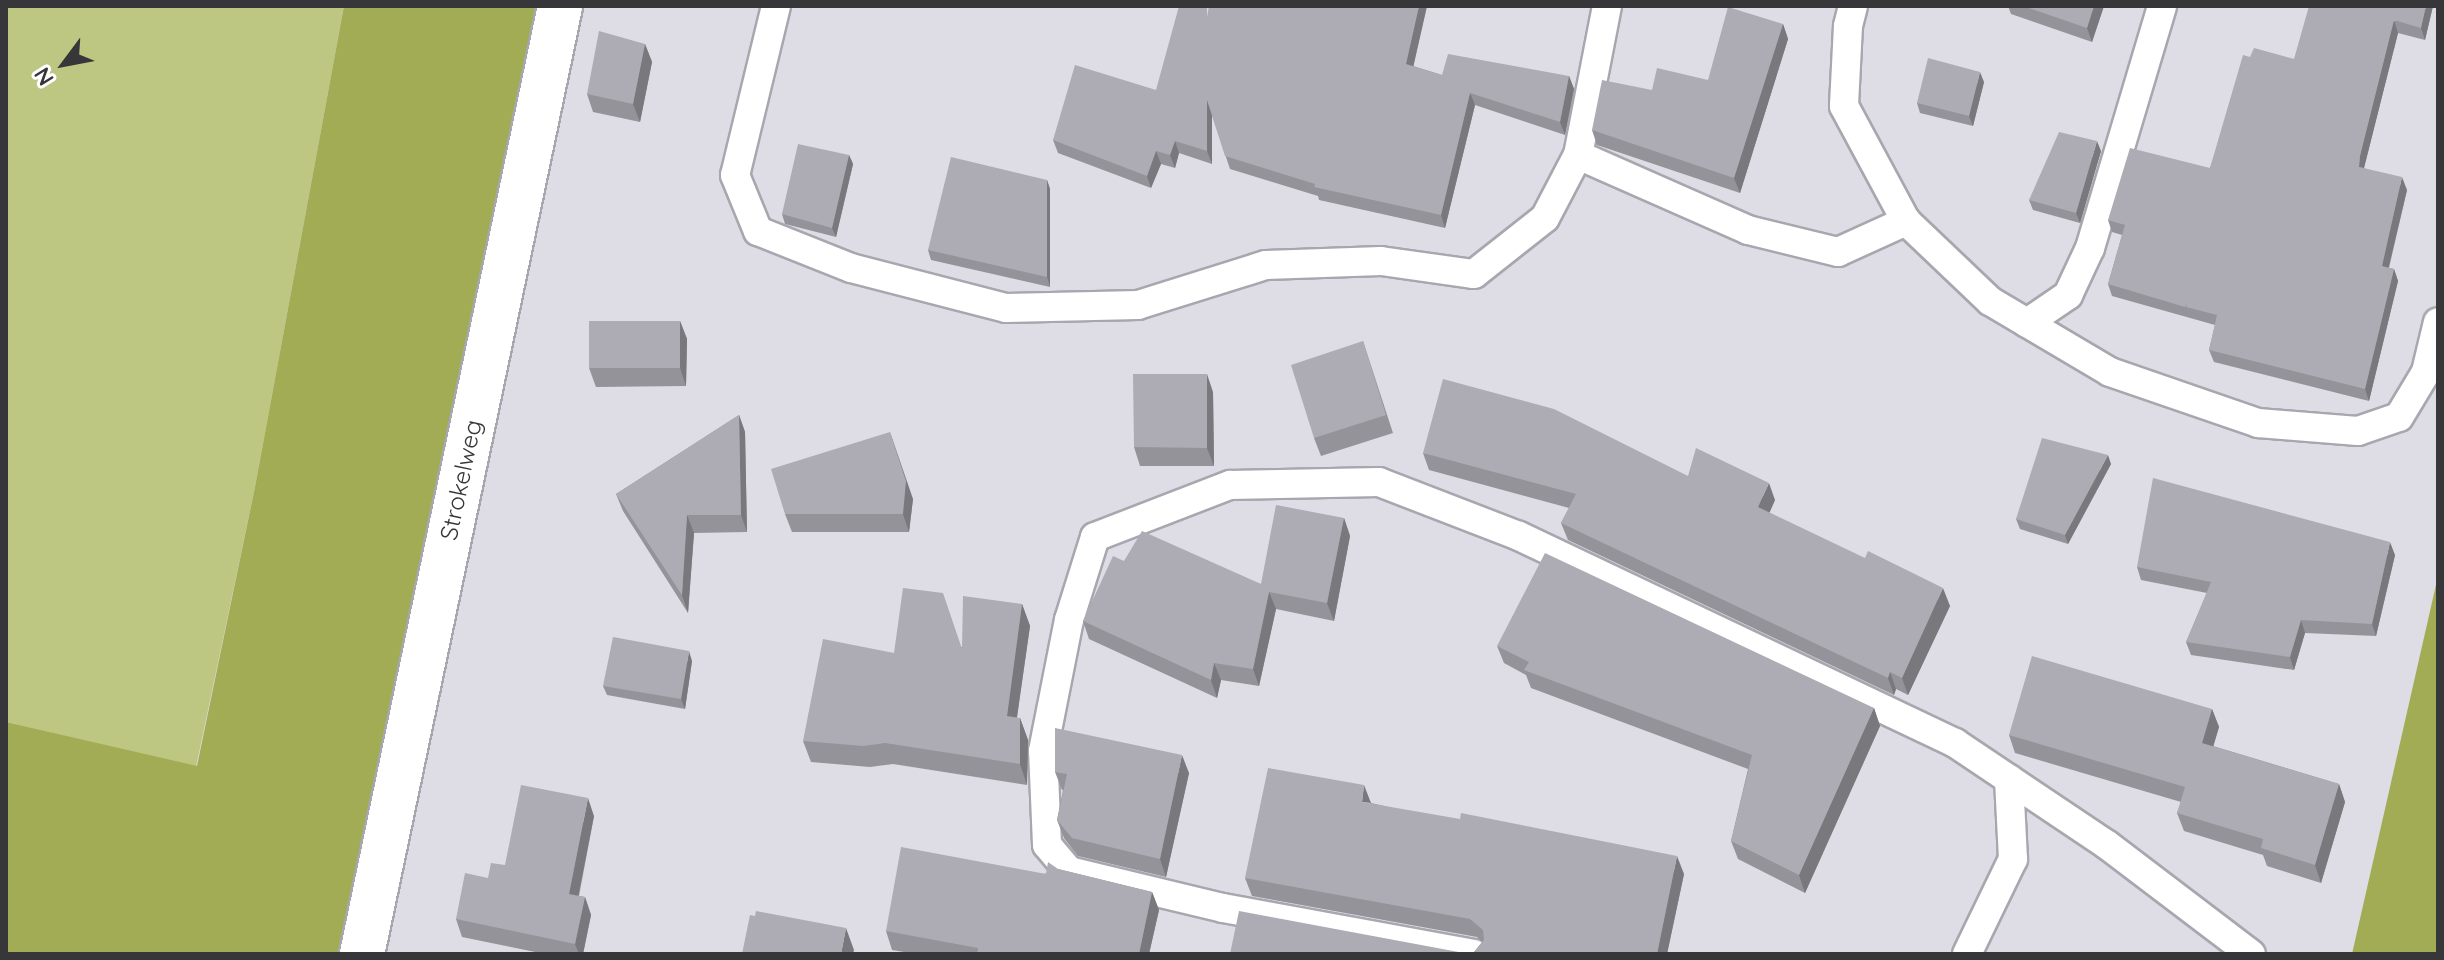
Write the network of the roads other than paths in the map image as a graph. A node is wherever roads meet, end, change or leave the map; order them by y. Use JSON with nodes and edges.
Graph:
{"nodes":[{"id":1,"x":560,"y":6,"type":"edge"},
{"id":2,"x":776,"y":6,"type":"edge"},
{"id":3,"x":1607,"y":6,"type":"edge"},
{"id":4,"x":1853,"y":6,"type":"edge"},
{"id":5,"x":2162,"y":6,"type":"edge"},
{"id":6,"x":1578,"y":155,"type":"junction"},
{"id":7,"x":1906,"y":221,"type":"junction"},
{"id":8,"x":2438,"y":322,"type":"edge"},
{"id":9,"x":2027,"y":323,"type":"junction"},
{"id":10,"x":2009,"y":779,"type":"junction"},
{"id":11,"x":362,"y":954,"type":"edge"},
{"id":12,"x":1474,"y":954,"type":"edge"},
{"id":13,"x":1967,"y":954,"type":"edge"},
{"id":14,"x":2251,"y":954,"type":"edge"}],
"edges":[{"from":1,"to":11,"type":"street","name":"Strokelweg"},
{"from":2,"to":6,"type":"lane"},
{"from":3,"to":6,"type":"lane"},
{"from":4,"to":7,"type":"lane"},
{"from":5,"to":9,"type":"lane"},
{"from":6,"to":7,"type":"lane"},
{"from":7,"to":9,"type":"lane"},
{"from":8,"to":9,"type":"lane"},
{"from":10,"to":12,"type":"lane"},
{"from":10,"to":13,"type":"lane"},
{"from":10,"to":14,"type":"lane"}]}
